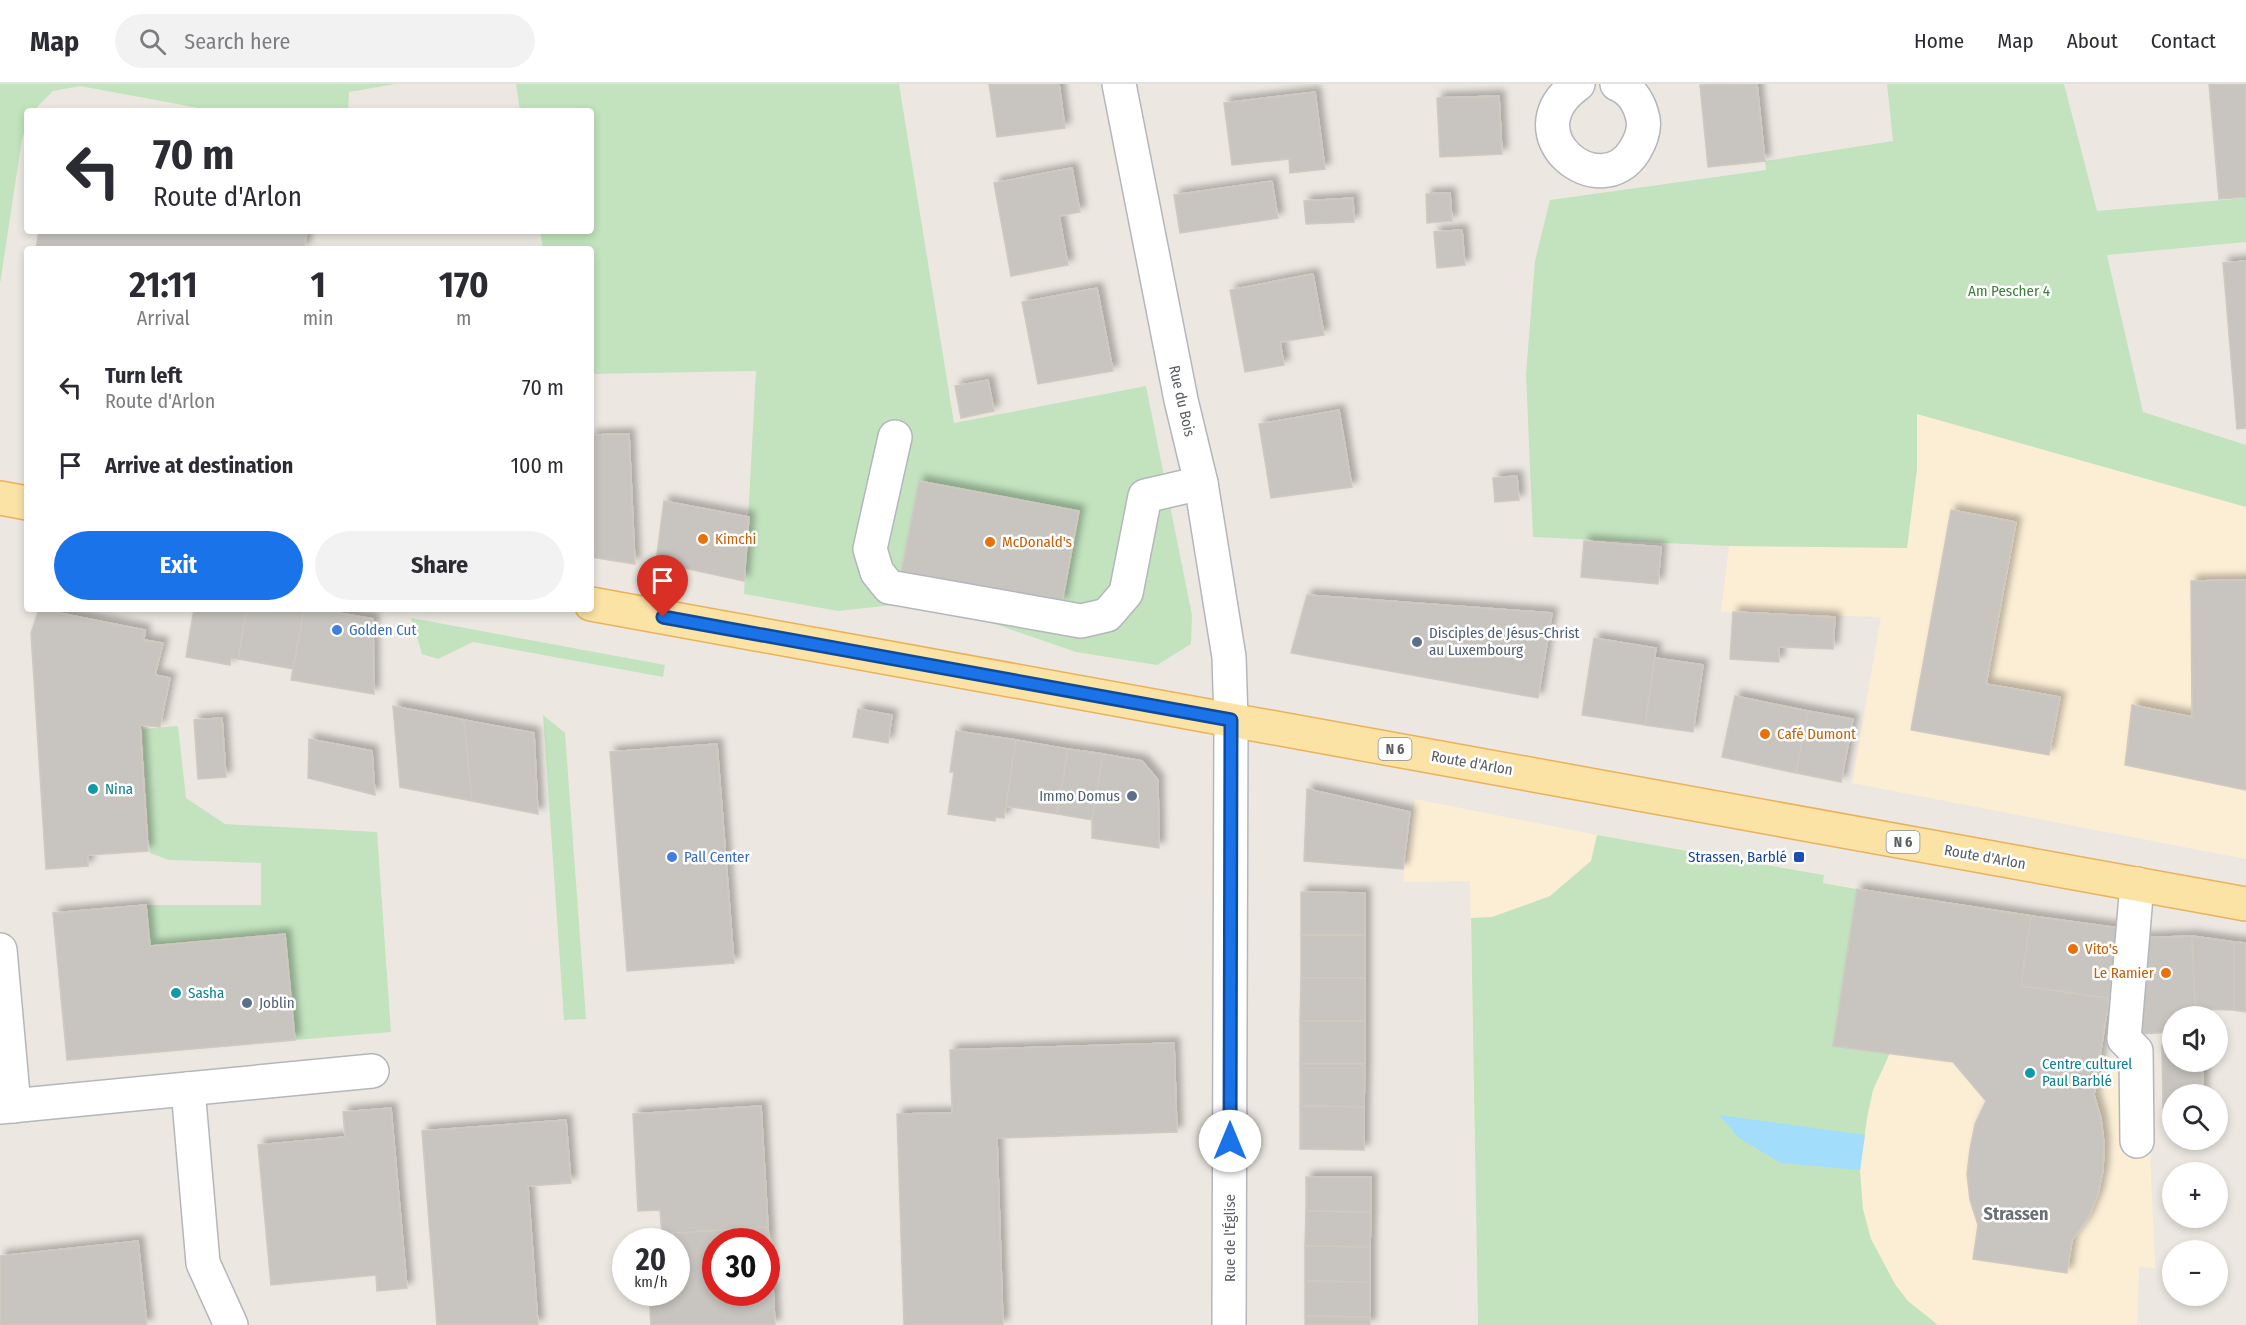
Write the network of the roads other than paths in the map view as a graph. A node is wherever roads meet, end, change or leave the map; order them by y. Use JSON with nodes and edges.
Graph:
{"nodes":[{"id":1,"x":1119,"y":84,"type":"edge"},
{"id":2,"x":1578,"y":84,"type":"edge"},
{"id":3,"x":1617,"y":84,"type":"edge"},
{"id":4,"x":895,"y":437,"type":"dead end"},
{"id":5,"x":1201,"y":483,"type":"junction"},
{"id":6,"x":0,"y":498,"type":"edge"},
{"id":7,"x":24,"y":502,"type":"edge"},
{"id":8,"x":594,"y":605,"type":"edge"},
{"id":9,"x":1231,"y":720,"type":"junction"},
{"id":10,"x":2137,"y":884,"type":"junction"},
{"id":11,"x":2246,"y":904,"type":"edge"},
{"id":12,"x":0,"y":950,"type":"edge"},
{"id":13,"x":372,"y":1071,"type":"dead end"},
{"id":14,"x":188,"y":1089,"type":"junction"},
{"id":15,"x":7,"y":1106,"type":"edge"},
{"id":16,"x":2138,"y":1141,"type":"dead end"},
{"id":17,"x":231,"y":1325,"type":"edge"},
{"id":18,"x":1229,"y":1325,"type":"edge"}],
"edges":[{"from":1,"to":5,"type":"street","name":"Rue du Bois"},
{"from":2,"to":3,"type":"street"},
{"from":4,"to":5,"type":"street"},
{"from":5,"to":9,"type":"street","name":"Rue du Bois"},
{"from":6,"to":7,"type":"main road"},
{"from":8,"to":9,"type":"main road","name":"Route d'Arlon","number":"N 6"},
{"from":9,"to":10,"type":"main road","name":"Route d'Arlon","number":"N 6"},
{"from":9,"to":18,"type":"street","name":"Rue de l'Église"},
{"from":10,"to":11,"type":"main road","name":"Route d'Arlon","number":"N 6"},
{"from":10,"to":16,"type":"street"},
{"from":12,"to":15,"type":"street"},
{"from":13,"to":14,"type":"street"},
{"from":14,"to":15,"type":"street"},
{"from":14,"to":17,"type":"street"}]}
